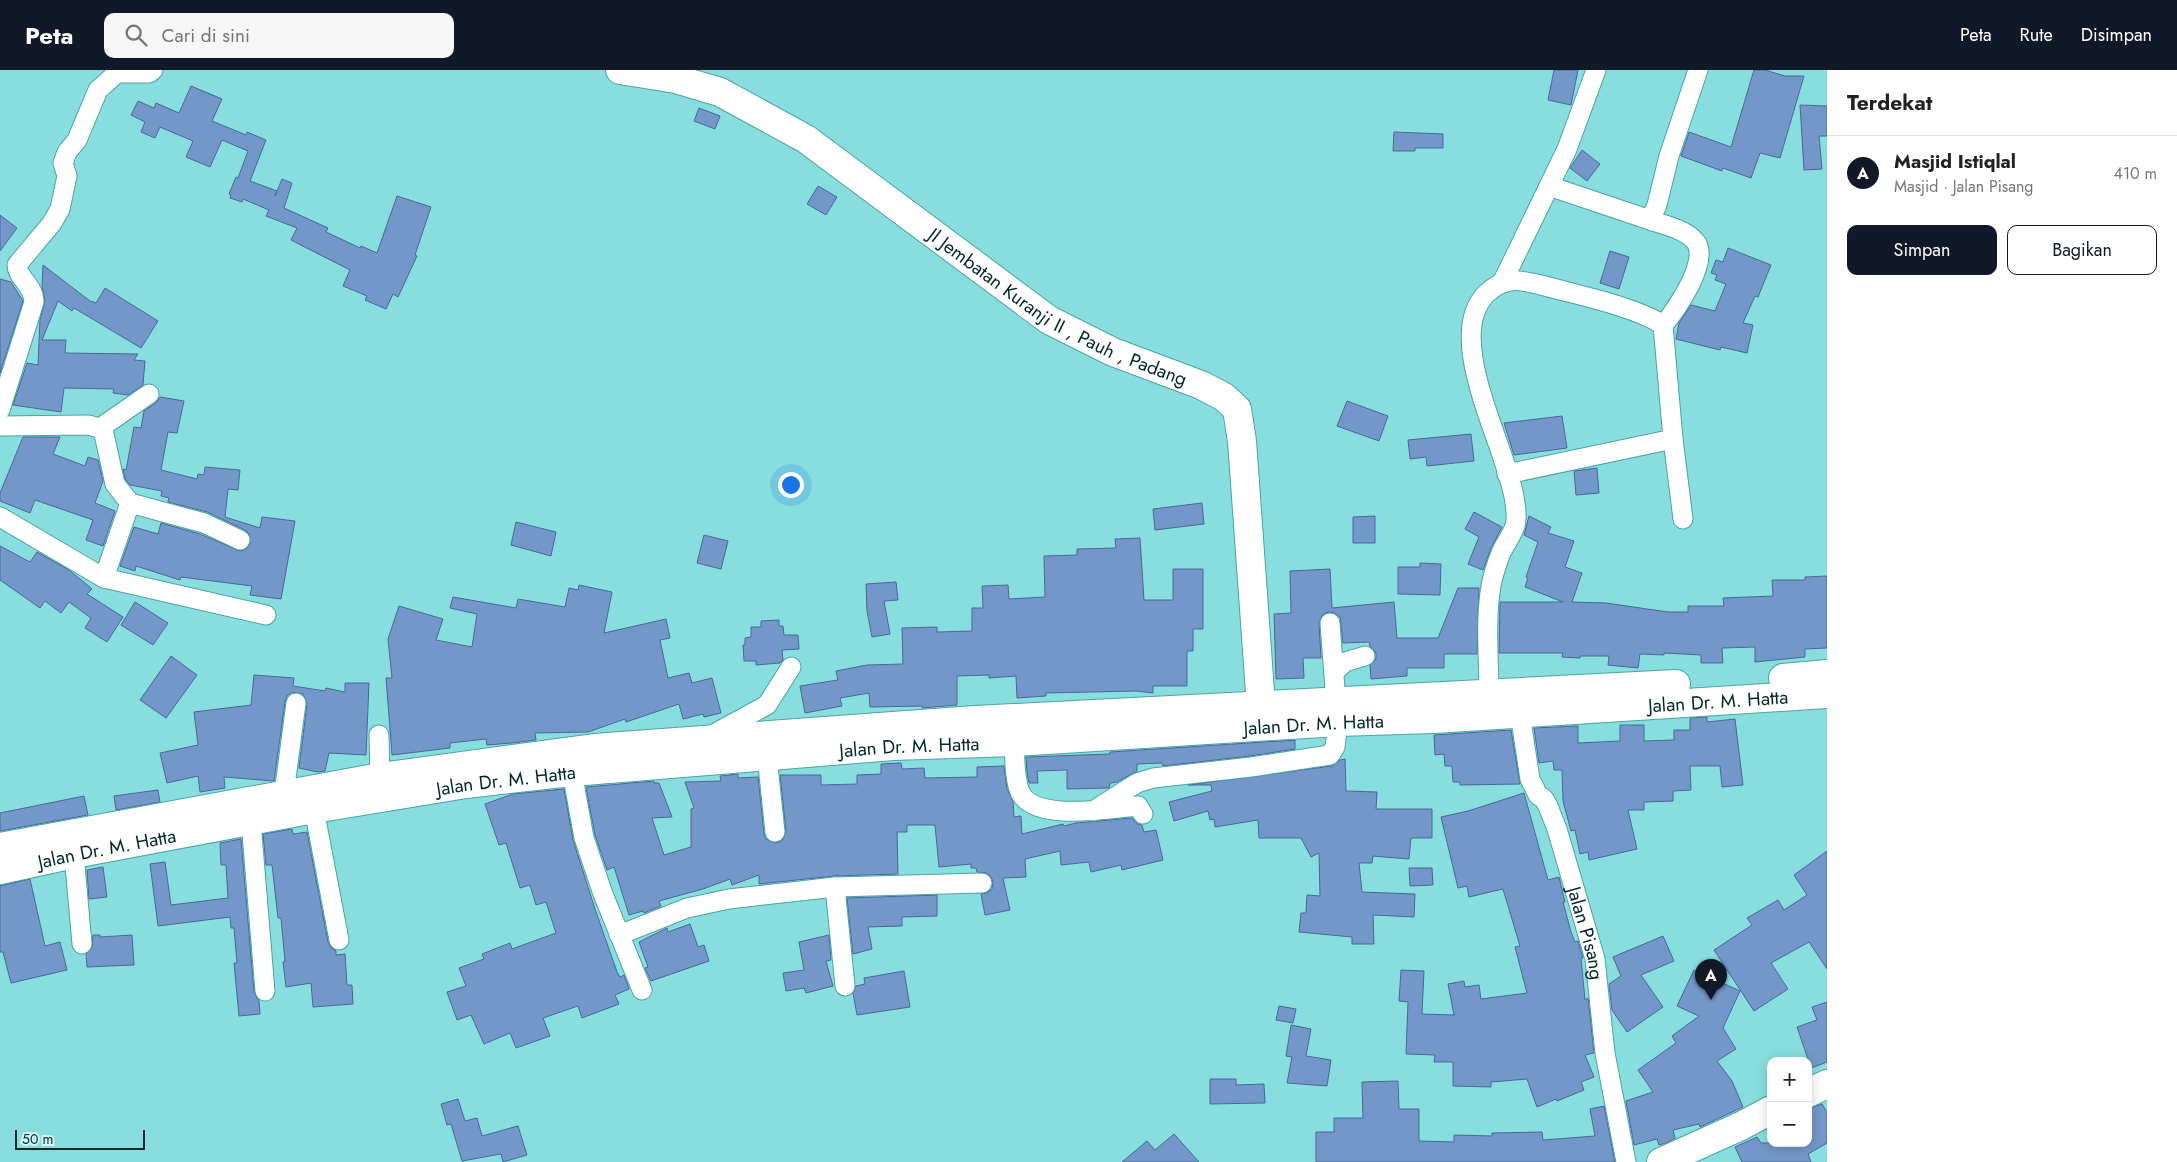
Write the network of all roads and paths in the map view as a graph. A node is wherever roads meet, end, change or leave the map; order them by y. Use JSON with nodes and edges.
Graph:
{"nodes":[{"id":1,"x":153,"y":70,"type":"edge"},
{"id":2,"x":620,"y":70,"type":"edge"},
{"id":3,"x":1596,"y":70,"type":"edge"},
{"id":4,"x":1698,"y":70,"type":"edge"},
{"id":5,"x":1549,"y":186,"type":"junction"},
{"id":6,"x":1650,"y":220,"type":"junction"},
{"id":7,"x":1503,"y":281,"type":"junction"},
{"id":8,"x":1663,"y":326,"type":"junction"},
{"id":9,"x":149,"y":394,"type":"dead end"},
{"id":10,"x":0,"y":410,"type":"edge"},
{"id":11,"x":0,"y":426,"type":"edge"},
{"id":12,"x":100,"y":428,"type":"junction"},
{"id":13,"x":1673,"y":440,"type":"junction"},
{"id":14,"x":1507,"y":474,"type":"junction"},
{"id":15,"x":130,"y":503,"type":"junction"},
{"id":16,"x":0,"y":517,"type":"edge"},
{"id":17,"x":1683,"y":519,"type":"dead end"},
{"id":18,"x":240,"y":540,"type":"dead end"},
{"id":19,"x":104,"y":578,"type":"junction"},
{"id":20,"x":266,"y":615,"type":"dead end"},
{"id":21,"x":1330,"y":623,"type":"dead end"},
{"id":22,"x":1365,"y":656,"type":"dead end"},
{"id":23,"x":791,"y":667,"type":"dead end"},
{"id":24,"x":1334,"y":672,"type":"junction"},
{"id":25,"x":1827,"y":674,"type":"edge"},
{"id":26,"x":1827,"y":694,"type":"edge"},
{"id":27,"x":1489,"y":695,"type":"junction"},
{"id":28,"x":296,"y":703,"type":"dead end"},
{"id":29,"x":1261,"y":706,"type":"junction"},
{"id":30,"x":1337,"y":712,"type":"junction"},
{"id":31,"x":1520,"y":714,"type":"junction"},
{"id":32,"x":379,"y":735,"type":"dead end"},
{"id":33,"x":705,"y":739,"type":"junction"},
{"id":34,"x":1014,"y":742,"type":"junction"},
{"id":35,"x":767,"y":756,"type":"junction"},
{"id":36,"x":572,"y":772,"type":"junction"},
{"id":37,"x":377,"y":785,"type":"junction"},
{"id":38,"x":284,"y":794,"type":"junction"},
{"id":39,"x":314,"y":809,"type":"junction"},
{"id":40,"x":1092,"y":811,"type":"junction"},
{"id":41,"x":1143,"y":814,"type":"dead end"},
{"id":42,"x":252,"y":822,"type":"junction"},
{"id":43,"x":775,"y":832,"type":"dead end"},
{"id":44,"x":0,"y":847,"type":"edge"},
{"id":45,"x":74,"y":854,"type":"junction"},
{"id":46,"x":0,"y":870,"type":"edge"},
{"id":47,"x":982,"y":884,"type":"dead end"},
{"id":48,"x":835,"y":888,"type":"junction"},
{"id":49,"x":619,"y":935,"type":"junction"},
{"id":50,"x":339,"y":940,"type":"dead end"},
{"id":51,"x":82,"y":944,"type":"dead end"},
{"id":52,"x":845,"y":986,"type":"dead end"},
{"id":53,"x":642,"y":990,"type":"dead end"},
{"id":54,"x":265,"y":991,"type":"dead end"},
{"id":55,"x":1827,"y":1084,"type":"edge"},
{"id":56,"x":1812,"y":1091,"type":"edge"},
{"id":57,"x":1767,"y":1112,"type":"edge"},
{"id":58,"x":1626,"y":1162,"type":"edge"},
{"id":59,"x":1661,"y":1162,"type":"edge"}],
"edges":[{"from":1,"to":10,"type":"street"},
{"from":2,"to":29,"type":"main road","name":"Jl Jembatan Kuranji II , Pauh , Padang"},
{"from":3,"to":5,"type":"street"},
{"from":4,"to":6,"type":"street"},
{"from":5,"to":6,"type":"street"},
{"from":5,"to":7,"type":"street"},
{"from":6,"to":8,"type":"street"},
{"from":7,"to":8,"type":"street"},
{"from":7,"to":14,"type":"street"},
{"from":8,"to":13,"type":"street"},
{"from":9,"to":12,"type":"street"},
{"from":11,"to":12,"type":"street"},
{"from":12,"to":15,"type":"street"},
{"from":13,"to":14,"type":"street"},
{"from":13,"to":17,"type":"street"},
{"from":14,"to":27,"type":"street"},
{"from":15,"to":18,"type":"street"},
{"from":15,"to":19,"type":"street"},
{"from":16,"to":19,"type":"street"},
{"from":19,"to":20,"type":"street"},
{"from":21,"to":24,"type":"street"},
{"from":22,"to":24,"type":"street"},
{"from":23,"to":33,"type":"street"},
{"from":24,"to":30,"type":"street"},
{"from":25,"to":27,"type":"main road","name":"Jalan Dr. M. Hatta"},
{"from":26,"to":31,"type":"main road","name":"Jalan Dr. M. Hatta"},
{"from":27,"to":30,"type":"main road","name":"Jalan Dr. M. Hatta"},
{"from":28,"to":38,"type":"street"},
{"from":29,"to":30,"type":"main road","name":"Jalan Dr. M. Hatta"},
{"from":29,"to":33,"type":"main road","name":"Jalan Dr. M. Hatta"},
{"from":30,"to":31,"type":"main road","name":"Jalan Dr. M. Hatta"},
{"from":30,"to":34,"type":"main road","name":"Jalan Dr. M. Hatta"},
{"from":30,"to":40,"type":"street"},
{"from":31,"to":58,"type":"street","name":"Jalan Pisang"},
{"from":32,"to":37,"type":"street"},
{"from":33,"to":37,"type":"main road","name":"Jalan Dr. M. Hatta"},
{"from":34,"to":35,"type":"main road","name":"Jalan Dr. M. Hatta"},
{"from":34,"to":40,"type":"street"},
{"from":35,"to":36,"type":"main road","name":"Jalan Dr. M. Hatta"},
{"from":35,"to":43,"type":"street"},
{"from":36,"to":37,"type":"main road","name":"Jalan Dr. M. Hatta"},
{"from":36,"to":49,"type":"street"},
{"from":37,"to":38,"type":"main road","name":"Jalan Dr. M. Hatta"},
{"from":37,"to":39,"type":"main road","name":"Jalan Dr. M. Hatta"},
{"from":38,"to":44,"type":"main road","name":"Jalan Dr. M. Hatta"},
{"from":39,"to":42,"type":"main road","name":"Jalan Dr. M. Hatta"},
{"from":39,"to":50,"type":"street"},
{"from":40,"to":41,"type":"street"},
{"from":42,"to":45,"type":"main road","name":"Jalan Dr. M. Hatta"},
{"from":42,"to":54,"type":"street"},
{"from":45,"to":46,"type":"main road","name":"Jalan Dr. M. Hatta"},
{"from":45,"to":51,"type":"street"},
{"from":47,"to":48,"type":"street"},
{"from":48,"to":49,"type":"street"},
{"from":48,"to":52,"type":"street"},
{"from":49,"to":53,"type":"street"},
{"from":55,"to":56,"type":"main road"},
{"from":57,"to":59,"type":"main road"}]}
